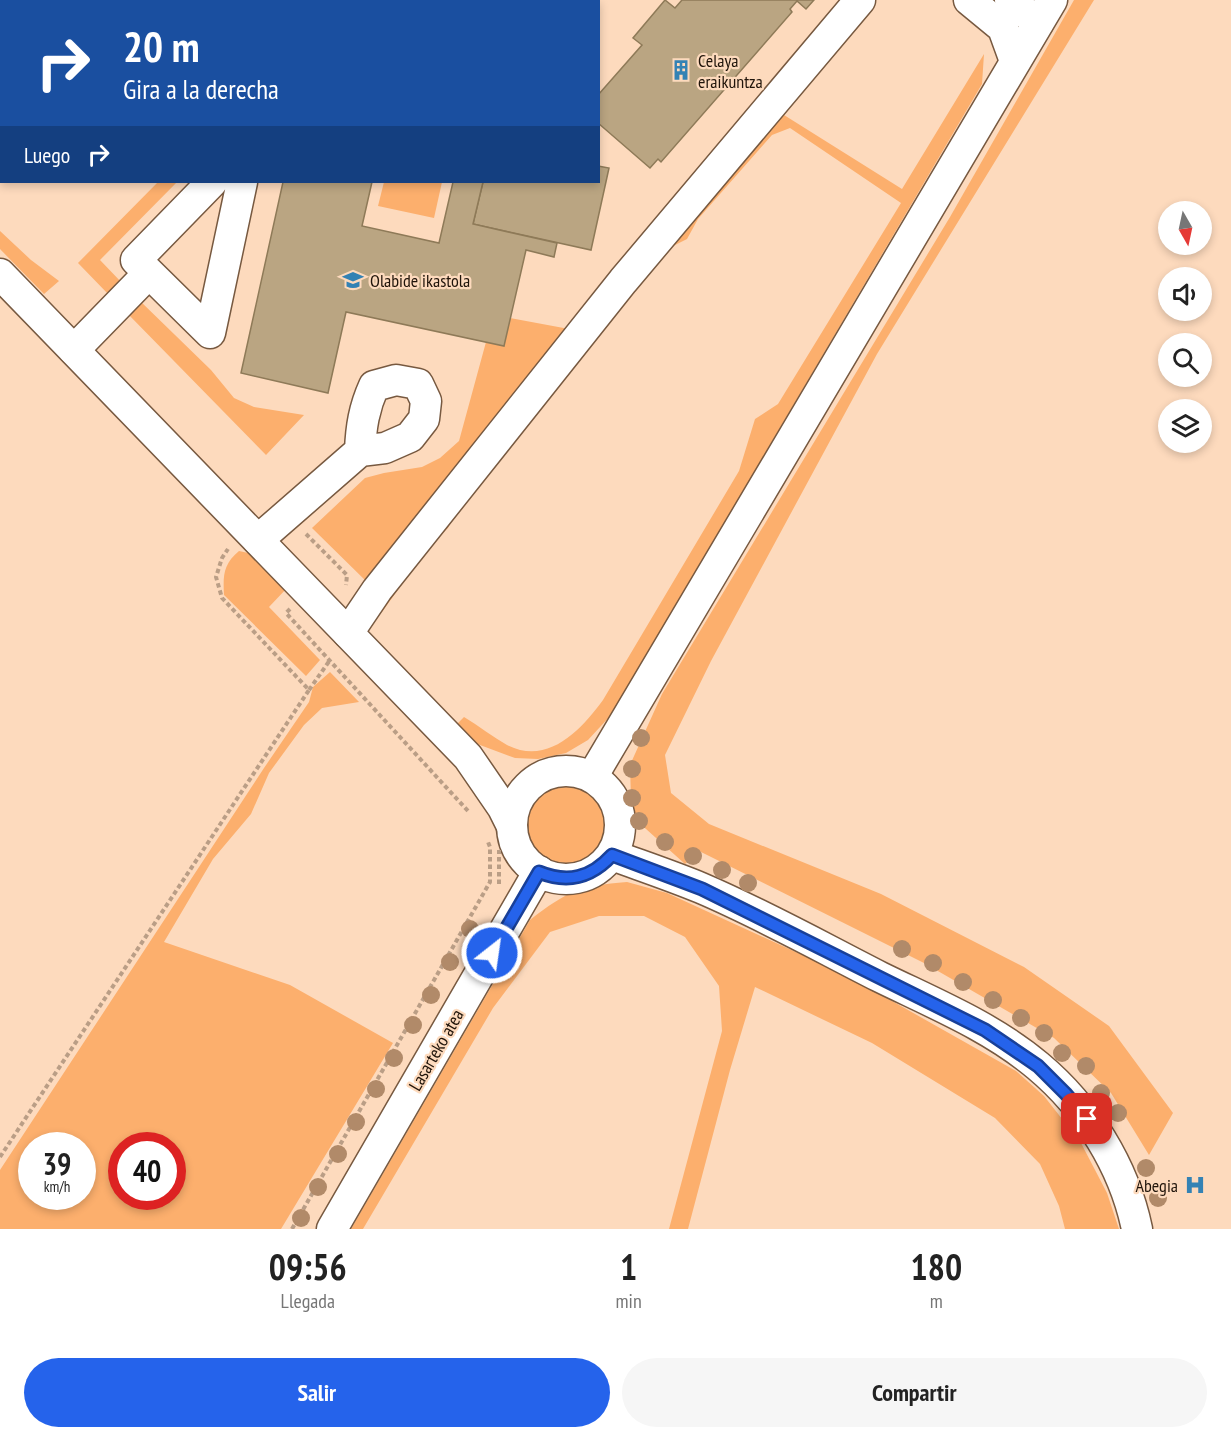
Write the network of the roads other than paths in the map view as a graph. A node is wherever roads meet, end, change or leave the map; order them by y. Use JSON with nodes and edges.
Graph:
{"nodes":[{"id":1,"x":860,"y":0,"type":"edge"},
{"id":2,"x":969,"y":0,"type":"edge"},
{"id":3,"x":1010,"y":0,"type":"edge"},
{"id":4,"x":1045,"y":11,"type":"edge"},
{"id":5,"x":1015,"y":62,"type":"junction"},
{"id":6,"x":211,"y":183,"type":"edge"},
{"id":7,"x":242,"y":183,"type":"edge"},
{"id":8,"x":0,"y":274,"type":"edge"},
{"id":9,"x":148,"y":274,"type":"junction"},
{"id":10,"x":74,"y":350,"type":"junction"},
{"id":11,"x":360,"y":451,"type":"dead end"},
{"id":12,"x":251,"y":533,"type":"junction"},
{"id":13,"x":348,"y":633,"type":"junction"},
{"id":14,"x":468,"y":757,"type":"junction"},
{"id":15,"x":543,"y":776,"type":"junction"},
{"id":16,"x":592,"y":777,"type":"junction"},
{"id":17,"x":499,"y":834,"type":"junction"},
{"id":18,"x":612,"y":855,"type":"junction"},
{"id":19,"x":539,"y":872,"type":"junction"},
{"id":20,"x":333,"y":1229,"type":"edge"},
{"id":21,"x":1137,"y":1229,"type":"edge"}],
"edges":[{"from":1,"to":13,"type":"street"},
{"from":2,"to":5,"type":"street"},
{"from":3,"to":4,"type":"street"},
{"from":4,"to":5,"type":"street"},
{"from":5,"to":16,"type":"street"},
{"from":6,"to":9,"type":"street"},
{"from":7,"to":9,"type":"street"},
{"from":8,"to":10,"type":"street"},
{"from":9,"to":10,"type":"street"},
{"from":10,"to":12,"type":"street"},
{"from":11,"to":12,"type":"street"},
{"from":12,"to":13,"type":"street"},
{"from":13,"to":14,"type":"street"},
{"from":14,"to":15,"type":"street"},
{"from":14,"to":17,"type":"street"},
{"from":15,"to":16,"type":"street"},
{"from":15,"to":17,"type":"street"},
{"from":16,"to":18,"type":"street"},
{"from":17,"to":19,"type":"street"},
{"from":18,"to":19,"type":"street"},
{"from":18,"to":21,"type":"street"},
{"from":19,"to":20,"type":"street","name":"Lasarteko atea"}]}
